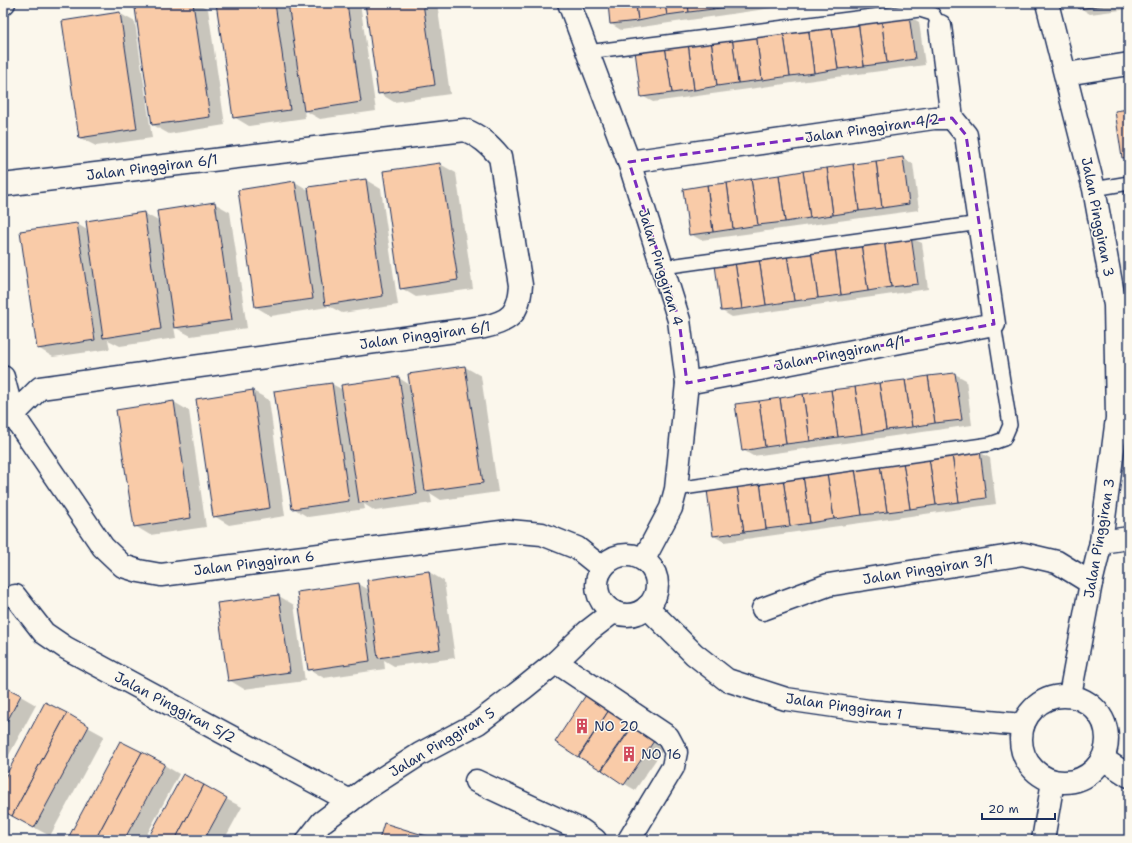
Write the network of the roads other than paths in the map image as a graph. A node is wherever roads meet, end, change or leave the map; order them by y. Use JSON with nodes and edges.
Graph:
{"nodes":[{"id":1,"x":569,"y":3,"type":"edge"},
{"id":2,"x":1047,"y":3,"type":"edge"},
{"id":3,"x":940,"y":26,"type":"joint"},
{"id":4,"x":587,"y":52,"type":"junction"},
{"id":5,"x":1129,"y":64,"type":"edge"},
{"id":6,"x":1066,"y":74,"type":"junction"},
{"id":7,"x":952,"y":118,"type":"junction"},
{"id":8,"x":629,"y":162,"type":"junction"},
{"id":9,"x":1129,"y":183,"type":"edge"},
{"id":10,"x":3,"y":186,"type":"edge"},
{"id":11,"x":1094,"y":189,"type":"junction"},
{"id":12,"x":980,"y":223,"type":"junction"},
{"id":13,"x":662,"y":267,"type":"junction"},
{"id":14,"x":1122,"y":304,"type":"edge"},
{"id":15,"x":994,"y":324,"type":"junction"},
{"id":16,"x":3,"y":377,"type":"edge"},
{"id":17,"x":687,"y":383,"type":"junction"},
{"id":18,"x":13,"y":414,"type":"junction"},
{"id":19,"x":1123,"y":417,"type":"edge"},
{"id":20,"x":676,"y":489,"type":"junction"},
{"id":21,"x":1129,"y":538,"type":"edge"},
{"id":22,"x":1101,"y":542,"type":"junction"},
{"id":23,"x":644,"y":559,"type":"junction"},
{"id":24,"x":602,"y":568,"type":"junction"},
{"id":25,"x":1091,"y":583,"type":"junction"},
{"id":26,"x":15,"y":596,"type":"dead end"},
{"id":27,"x":647,"y":607,"type":"junction"},
{"id":28,"x":763,"y":609,"type":"dead end"},
{"id":29,"x":613,"y":612,"type":"junction"},
{"id":30,"x":556,"y":662,"type":"junction"},
{"id":31,"x":1070,"y":695,"type":"junction"},
{"id":32,"x":1023,"y":725,"type":"junction"},
{"id":33,"x":1103,"y":759,"type":"junction"},
{"id":34,"x":1129,"y":776,"type":"edge"},
{"id":35,"x":476,"y":781,"type":"dead end"},
{"id":36,"x":1053,"y":781,"type":"junction"},
{"id":37,"x":350,"y":802,"type":"junction"},
{"id":38,"x":308,"y":840,"type":"edge"},
{"id":39,"x":595,"y":840,"type":"edge"},
{"id":40,"x":629,"y":840,"type":"edge"},
{"id":41,"x":1043,"y":840,"type":"edge"}],
"edges":[{"from":1,"to":4,"type":"street","name":"Jalan Pinggiran 4"},
{"from":2,"to":6,"type":"street","name":"Jalan Pinggiran 3"},
{"from":3,"to":4,"type":"lane"},
{"from":3,"to":7,"type":"street"},
{"from":4,"to":8,"type":"street","name":"Jalan Pinggiran 4"},
{"from":5,"to":6,"type":"street"},
{"from":6,"to":11,"type":"street","name":"Jalan Pinggiran 3"},
{"from":7,"to":8,"type":"street","name":"Jalan Pinggiran 4/2"},
{"from":7,"to":12,"type":"street","name":"Jalan Pinggiran 4/2"},
{"from":8,"to":13,"type":"street","name":"Jalan Pinggiran 4"},
{"from":9,"to":11,"type":"lane"},
{"from":10,"to":18,"type":"street","name":"Jalan Pinggiran 6/1"},
{"from":11,"to":14,"type":"street","name":"Jalan Pinggiran 3"},
{"from":12,"to":13,"type":"lane"},
{"from":12,"to":15,"type":"street","name":"Jalan Pinggiran 4/2"},
{"from":13,"to":17,"type":"street","name":"Jalan Pinggiran 4"},
{"from":14,"to":19,"type":"street","name":"Jalan Pinggiran 3"},
{"from":15,"to":17,"type":"street","name":"Jalan Pinggiran 4/1"},
{"from":15,"to":20,"type":"lane"},
{"from":16,"to":18,"type":"street","name":"Jalan Pinggiran 6"},
{"from":17,"to":20,"type":"street","name":"Jalan Pinggiran 4"},
{"from":18,"to":24,"type":"street","name":"Jalan Pinggiran 6"},
{"from":19,"to":22,"type":"street","name":"Jalan Pinggiran 3"},
{"from":20,"to":23,"type":"street","name":"Jalan Pinggiran 4"},
{"from":21,"to":22,"type":"street"},
{"from":22,"to":25,"type":"street","name":"Jalan Pinggiran 3"},
{"from":23,"to":24,"type":"street"},
{"from":23,"to":27,"type":"street"},
{"from":24,"to":29,"type":"street"},
{"from":25,"to":28,"type":"street","name":"Jalan Pinggiran 3/1"},
{"from":25,"to":31,"type":"street","name":"Jalan Pinggiran 3"},
{"from":26,"to":37,"type":"street","name":"Jalan Pinggiran 5/2"},
{"from":27,"to":29,"type":"street"},
{"from":27,"to":32,"type":"street","name":"Jalan Pinggiran 1"},
{"from":29,"to":30,"type":"street","name":"Jalan Pinggiran 5"},
{"from":30,"to":37,"type":"street","name":"Jalan Pinggiran 5"},
{"from":30,"to":40,"type":"street"},
{"from":31,"to":32,"type":"street"},
{"from":31,"to":33,"type":"street"},
{"from":32,"to":36,"type":"street"},
{"from":33,"to":34,"type":"street"},
{"from":33,"to":36,"type":"street"},
{"from":35,"to":39,"type":"street"},
{"from":36,"to":41,"type":"street"},
{"from":37,"to":38,"type":"street","name":"Jalan Pinggiran 5"}]}
